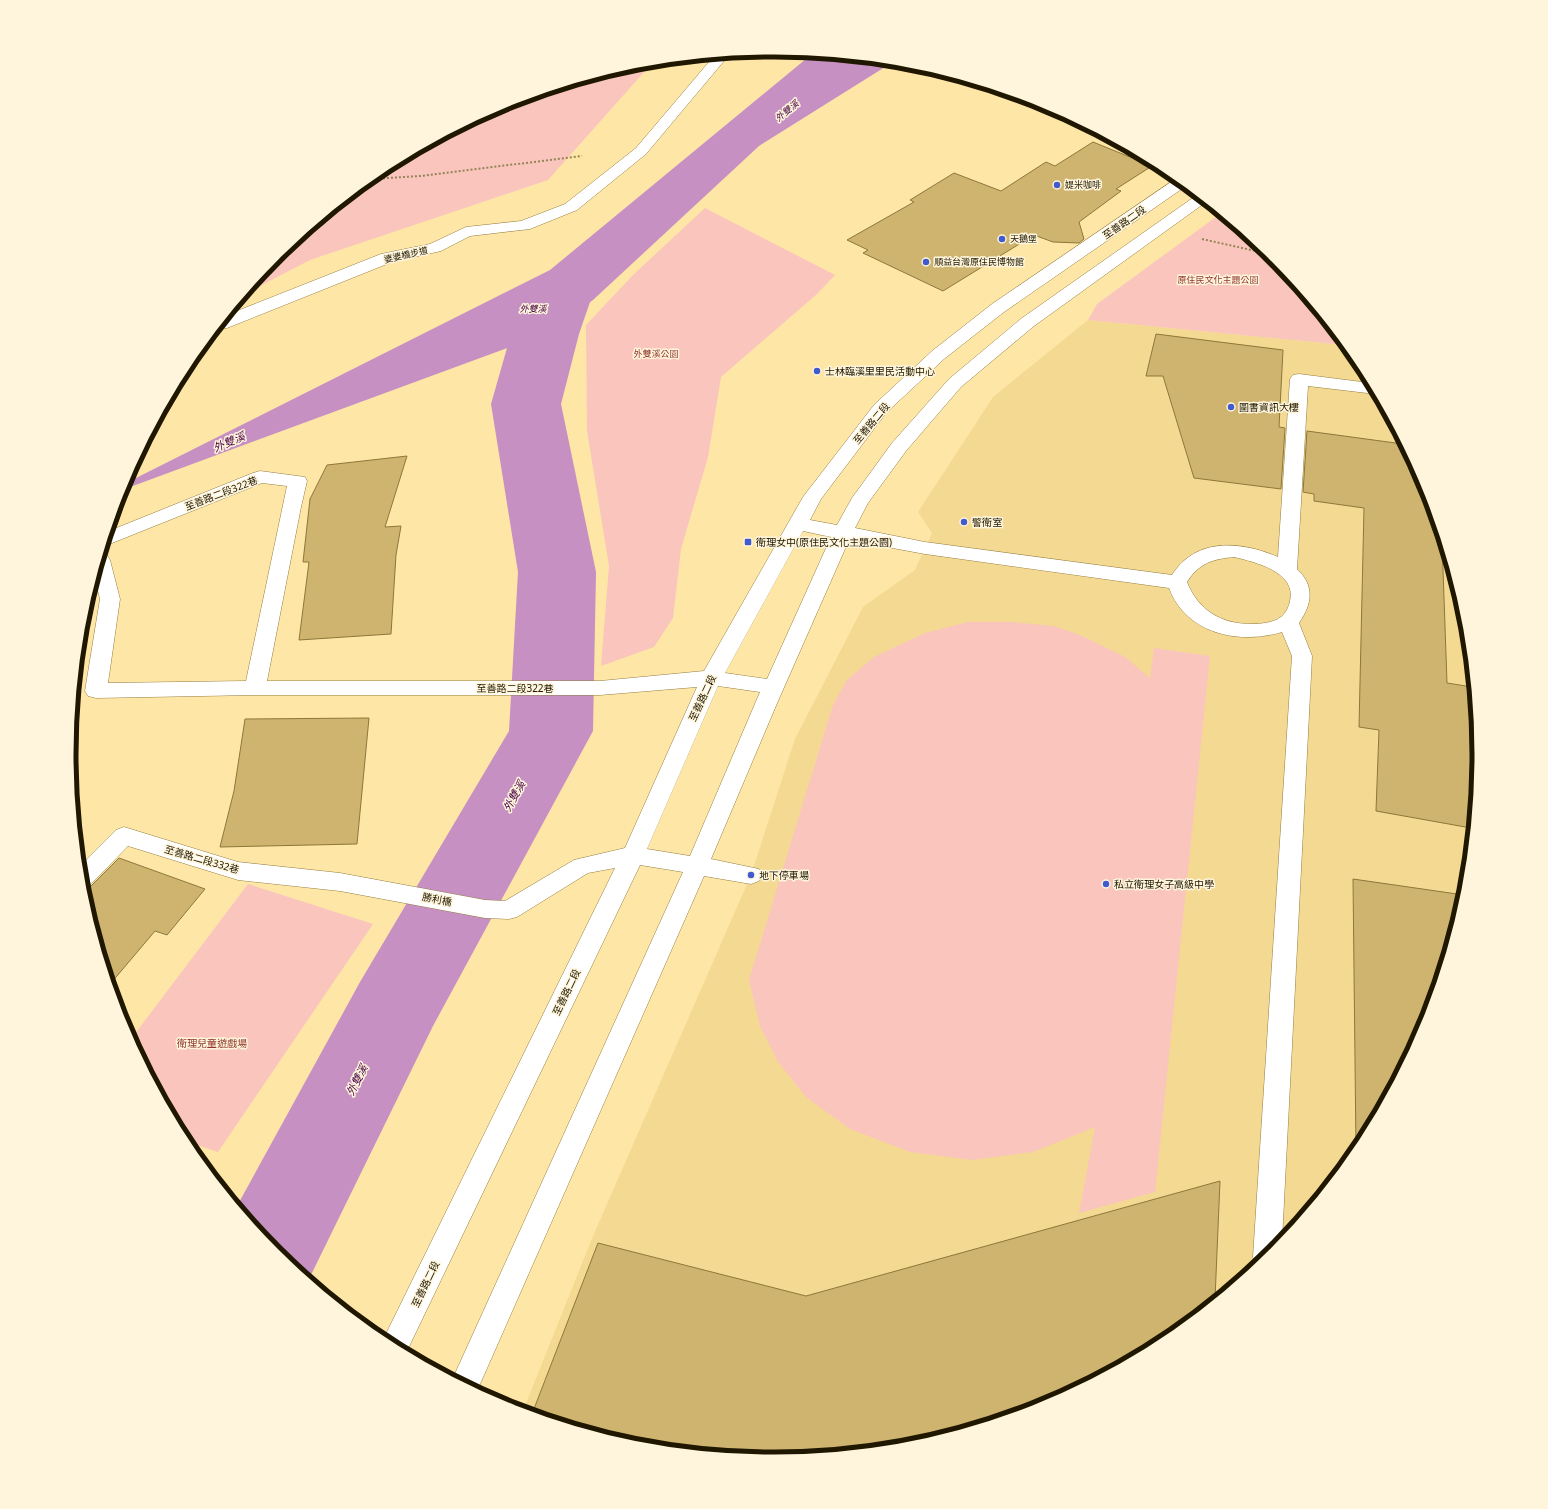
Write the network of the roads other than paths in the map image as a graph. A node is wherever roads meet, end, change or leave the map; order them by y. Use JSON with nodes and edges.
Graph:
{"nodes":[{"id":1,"x":719,"y":59,"type":"edge"},
{"id":2,"x":1176,"y":185,"type":"edge"},
{"id":3,"x":1198,"y":201,"type":"edge"},
{"id":4,"x":229,"y":320,"type":"edge"},
{"id":5,"x":1367,"y":388,"type":"edge"},
{"id":6,"x":798,"y":524,"type":"junction"},
{"id":7,"x":843,"y":532,"type":"junction"},
{"id":8,"x":112,"y":537,"type":"edge"},
{"id":9,"x":102,"y":568,"type":"edge"},
{"id":10,"x":1287,"y":571,"type":"junction"},
{"id":11,"x":1177,"y":582,"type":"junction"},
{"id":12,"x":1288,"y":622,"type":"junction"},
{"id":13,"x":711,"y":678,"type":"junction"},
{"id":14,"x":774,"y":687,"type":"junction"},
{"id":15,"x":255,"y":688,"type":"junction"},
{"id":16,"x":633,"y":855,"type":"junction"},
{"id":17,"x":697,"y":866,"type":"junction"},
{"id":18,"x":87,"y":874,"type":"edge"},
{"id":19,"x":751,"y":875,"type":"dead end"},
{"id":20,"x":389,"y":890,"type":"joint"},
{"id":21,"x":1268,"y":1247,"type":"edge"},
{"id":22,"x":397,"y":1341,"type":"edge"},
{"id":23,"x":466,"y":1380,"type":"edge"}],
"edges":[{"from":1,"to":4,"type":"street","name":"婆婆橋步道"},
{"from":2,"to":6,"type":"street","name":"至善路二段"},
{"from":3,"to":7,"type":"street"},
{"from":5,"to":10,"type":"street"},
{"from":6,"to":7,"type":"street"},
{"from":6,"to":13,"type":"street","name":"至善路二段"},
{"from":7,"to":11,"type":"street"},
{"from":7,"to":14,"type":"street"},
{"from":8,"to":15,"type":"street","name":"至善路二段322巷"},
{"from":9,"to":15,"type":"street","name":"至善路二段322巷"},
{"from":10,"to":11,"type":"street"},
{"from":10,"to":12,"type":"street"},
{"from":11,"to":12,"type":"street"},
{"from":12,"to":21,"type":"street"},
{"from":13,"to":14,"type":"street","name":"至善路二段322巷"},
{"from":13,"to":15,"type":"street","name":"至善路二段322巷"},
{"from":13,"to":16,"type":"street","name":"至善路二段"},
{"from":14,"to":17,"type":"street"},
{"from":16,"to":17,"type":"street"},
{"from":16,"to":20,"type":"street","name":"勝利橋"},
{"from":16,"to":22,"type":"street","name":"至善路二段"},
{"from":17,"to":19,"type":"street"},
{"from":17,"to":23,"type":"street"},
{"from":18,"to":20,"type":"street","name":"至善路二段332巷"}]}
